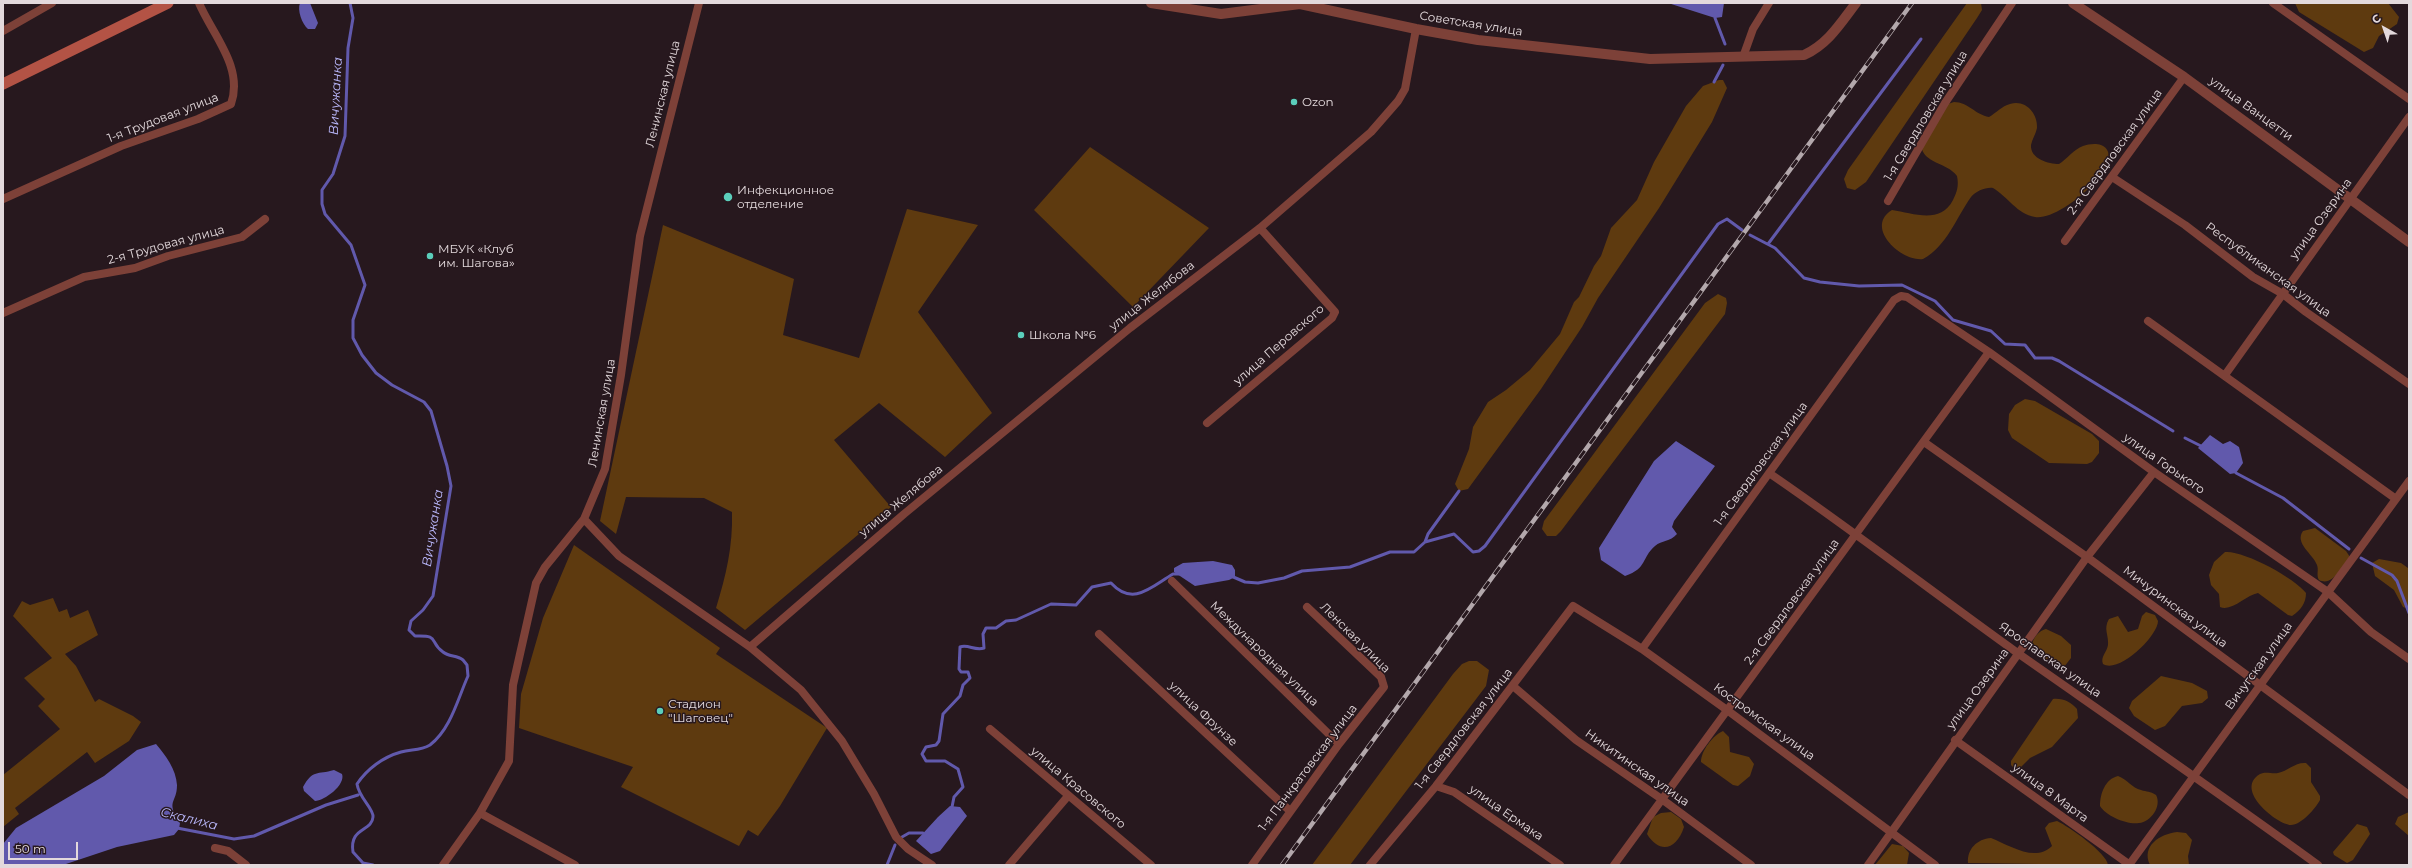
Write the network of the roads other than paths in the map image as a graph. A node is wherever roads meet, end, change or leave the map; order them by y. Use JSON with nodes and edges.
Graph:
{"nodes":[{"id":1,"x":52,"y":3,"type":"edge"},
{"id":2,"x":168,"y":3,"type":"edge"},
{"id":3,"x":199,"y":3,"type":"edge"},
{"id":4,"x":699,"y":3,"type":"edge"},
{"id":5,"x":1151,"y":3,"type":"edge"},
{"id":6,"x":1769,"y":3,"type":"edge"},
{"id":7,"x":1856,"y":3,"type":"edge"},
{"id":8,"x":2012,"y":3,"type":"edge"},
{"id":9,"x":2073,"y":3,"type":"edge"},
{"id":10,"x":2274,"y":3,"type":"edge"},
{"id":11,"x":1416,"y":29,"type":"junction"},
{"id":12,"x":3,"y":31,"type":"edge"},
{"id":13,"x":1743,"y":57,"type":"junction"},
{"id":14,"x":2184,"y":77,"type":"junction"},
{"id":15,"x":3,"y":84,"type":"edge"},
{"id":16,"x":2409,"y":98,"type":"edge"},
{"id":17,"x":2409,"y":117,"type":"edge"},
{"id":18,"x":2112,"y":177,"type":"junction"},
{"id":19,"x":3,"y":199,"type":"edge"},
{"id":20,"x":2351,"y":199,"type":"junction"},
{"id":21,"x":1888,"y":201,"type":"dead end"},
{"id":22,"x":265,"y":219,"type":"dead end"},
{"id":23,"x":1260,"y":228,"type":"junction"},
{"id":24,"x":2065,"y":241,"type":"dead end"},
{"id":25,"x":2409,"y":242,"type":"edge"},
{"id":26,"x":2283,"y":294,"type":"junction"},
{"id":27,"x":1901,"y":296,"type":"joint"},
{"id":28,"x":3,"y":313,"type":"edge"},
{"id":29,"x":2148,"y":321,"type":"dead end"},
{"id":30,"x":1989,"y":352,"type":"junction"},
{"id":31,"x":2225,"y":375,"type":"junction"},
{"id":32,"x":2409,"y":384,"type":"edge"},
{"id":33,"x":1207,"y":423,"type":"dead end"},
{"id":34,"x":1924,"y":442,"type":"junction"},
{"id":35,"x":2154,"y":472,"type":"junction"},
{"id":36,"x":1769,"y":473,"type":"junction"},
{"id":37,"x":2409,"y":480,"type":"edge"},
{"id":38,"x":2396,"y":499,"type":"junction"},
{"id":39,"x":584,"y":519,"type":"junction"},
{"id":40,"x":1857,"y":534,"type":"junction"},
{"id":41,"x":2087,"y":557,"type":"junction"},
{"id":42,"x":1172,"y":581,"type":"dead end"},
{"id":43,"x":2328,"y":592,"type":"junction"},
{"id":44,"x":1573,"y":606,"type":"joint"},
{"id":45,"x":1307,"y":607,"type":"dead end"},
{"id":46,"x":1099,"y":634,"type":"dead end"},
{"id":47,"x":750,"y":647,"type":"junction"},
{"id":48,"x":1642,"y":649,"type":"junction"},
{"id":49,"x":2019,"y":653,"type":"junction"},
{"id":50,"x":2409,"y":659,"type":"edge"},
{"id":51,"x":2260,"y":685,"type":"junction"},
{"id":52,"x":1513,"y":686,"type":"junction"},
{"id":53,"x":1384,"y":687,"type":"joint"},
{"id":54,"x":1727,"y":710,"type":"junction"},
{"id":55,"x":990,"y":729,"type":"dead end"},
{"id":56,"x":1955,"y":740,"type":"junction"},
{"id":57,"x":1339,"y":744,"type":"junction"},
{"id":58,"x":2194,"y":775,"type":"junction"},
{"id":59,"x":1436,"y":786,"type":"junction"},
{"id":60,"x":2409,"y":795,"type":"edge"},
{"id":61,"x":1068,"y":796,"type":"junction"},
{"id":62,"x":1663,"y":800,"type":"junction"},
{"id":63,"x":1290,"y":811,"type":"junction"},
{"id":64,"x":480,"y":813,"type":"junction"},
{"id":65,"x":1889,"y":832,"type":"junction"},
{"id":66,"x":215,"y":848,"type":"dead end"},
{"id":67,"x":246,"y":865,"type":"edge"},
{"id":68,"x":443,"y":865,"type":"edge"},
{"id":69,"x":575,"y":865,"type":"edge"},
{"id":70,"x":932,"y":865,"type":"edge"},
{"id":71,"x":1010,"y":865,"type":"edge"},
{"id":72,"x":1151,"y":865,"type":"edge"},
{"id":73,"x":1252,"y":865,"type":"edge"},
{"id":74,"x":1370,"y":865,"type":"edge"},
{"id":75,"x":1560,"y":865,"type":"edge"},
{"id":76,"x":1614,"y":865,"type":"edge"},
{"id":77,"x":1750,"y":865,"type":"edge"},
{"id":78,"x":1868,"y":865,"type":"edge"},
{"id":79,"x":1935,"y":865,"type":"edge"},
{"id":80,"x":2129,"y":865,"type":"edge"},
{"id":81,"x":2318,"y":865,"type":"edge"}],
"edges":[{"from":1,"to":12,"type":"street"},
{"from":2,"to":15,"type":"main road"},
{"from":3,"to":19,"type":"street","name":"1-я Трудовая улица"},
{"from":4,"to":39,"type":"street","name":"Ленинская улица"},
{"from":5,"to":11,"type":"street","name":"Советская улица"},
{"from":6,"to":13,"type":"street"},
{"from":7,"to":13,"type":"street","name":"Советская улица"},
{"from":8,"to":21,"type":"street","name":"1-я Свердловская улица"},
{"from":9,"to":14,"type":"street","name":"улица Ванцетти"},
{"from":10,"to":16,"type":"street"},
{"from":11,"to":13,"type":"street","name":"Советская улица"},
{"from":11,"to":23,"type":"street","name":"улица Желябова"},
{"from":14,"to":18,"type":"street","name":"2-я Свердловская улица"},
{"from":14,"to":20,"type":"street","name":"улица Ванцетти"},
{"from":17,"to":20,"type":"street","name":"улица Озерина"},
{"from":18,"to":24,"type":"street","name":"2-я Свердловская улица"},
{"from":18,"to":26,"type":"street","name":"Республиканская улица"},
{"from":20,"to":25,"type":"street","name":"улица Ванцетти"},
{"from":20,"to":26,"type":"street","name":"улица Озерина"},
{"from":22,"to":28,"type":"street","name":"2-я Трудовая улица"},
{"from":23,"to":33,"type":"street","name":"улица Перовского"},
{"from":23,"to":47,"type":"street","name":"улица Желябова"},
{"from":26,"to":31,"type":"street","name":"улица Озерина"},
{"from":26,"to":32,"type":"street","name":"Республиканская улица"},
{"from":27,"to":30,"type":"street","name":"улица Горького"},
{"from":27,"to":36,"type":"street","name":"1-я Свердловская улица"},
{"from":29,"to":31,"type":"street"},
{"from":30,"to":34,"type":"street","name":"2-я Свердловская улица"},
{"from":30,"to":35,"type":"street","name":"улица Горького"},
{"from":31,"to":38,"type":"street"},
{"from":34,"to":40,"type":"street","name":"2-я Свердловская улица"},
{"from":34,"to":41,"type":"street","name":"Мичуринская улица"},
{"from":35,"to":41,"type":"street","name":"улица Озерина"},
{"from":35,"to":43,"type":"street","name":"улица Горького"},
{"from":36,"to":40,"type":"street","name":"Ярославская улица"},
{"from":36,"to":48,"type":"street","name":"1-я Свердловская улица"},
{"from":37,"to":38,"type":"street","name":"Вичугская улица"},
{"from":38,"to":43,"type":"street","name":"Вичугская улица"},
{"from":39,"to":47,"type":"street"},
{"from":39,"to":64,"type":"street","name":"Ленинская улица"},
{"from":40,"to":49,"type":"street","name":"Ярославская улица"},
{"from":40,"to":54,"type":"street","name":"2-я Свердловская улица"},
{"from":41,"to":49,"type":"street","name":"улица Озерина"},
{"from":41,"to":51,"type":"street","name":"Мичуринская улица"},
{"from":42,"to":57,"type":"street","name":"Международная улица"},
{"from":43,"to":50,"type":"street","name":"улица Горького"},
{"from":43,"to":51,"type":"street","name":"Вичугская улица"},
{"from":44,"to":48,"type":"street","name":"Костромская улица"},
{"from":44,"to":52,"type":"street","name":"1-я Свердловская улица"},
{"from":45,"to":53,"type":"street","name":"Ленская улица"},
{"from":46,"to":63,"type":"street","name":"улица Фрунзе"},
{"from":47,"to":70,"type":"street"},
{"from":48,"to":54,"type":"street","name":"Костромская улица"},
{"from":49,"to":56,"type":"street","name":"улица Озерина"},
{"from":49,"to":58,"type":"street","name":"Ярославская улица"},
{"from":51,"to":58,"type":"street","name":"Вичугская улица"},
{"from":51,"to":60,"type":"street","name":"Мичуринская улица"},
{"from":52,"to":59,"type":"street","name":"1-я Свердловская улица"},
{"from":52,"to":62,"type":"street","name":"Никитинская улица"},
{"from":53,"to":57,"type":"street","name":"1-я Панкратовская улица"},
{"from":54,"to":62,"type":"street","name":"2-я Свердловская улица"},
{"from":54,"to":65,"type":"street","name":"Костромская улица"},
{"from":55,"to":61,"type":"street","name":"улица Красовского"},
{"from":56,"to":65,"type":"street","name":"улица Озерина"},
{"from":56,"to":80,"type":"street","name":"улица 8 Марта"},
{"from":57,"to":63,"type":"street","name":"1-я Панкратовская улица"},
{"from":58,"to":80,"type":"street","name":"Вичугская улица"},
{"from":58,"to":81,"type":"street","name":"Ярославская улица"},
{"from":59,"to":74,"type":"street","name":"1-я Свердловская улица"},
{"from":59,"to":75,"type":"street","name":"улица Ермака"},
{"from":61,"to":71,"type":"street"},
{"from":61,"to":72,"type":"street","name":"улица Красовского"},
{"from":62,"to":76,"type":"street","name":"2-я Свердловская улица"},
{"from":62,"to":77,"type":"street","name":"Никитинская улица"},
{"from":63,"to":73,"type":"street","name":"1-я Панкратовская улица"},
{"from":64,"to":68,"type":"street","name":"Ленинская улица"},
{"from":64,"to":69,"type":"street"},
{"from":65,"to":78,"type":"street","name":"улица Озерина"},
{"from":65,"to":79,"type":"street","name":"Костромская улица"},
{"from":66,"to":67,"type":"street"}]}
